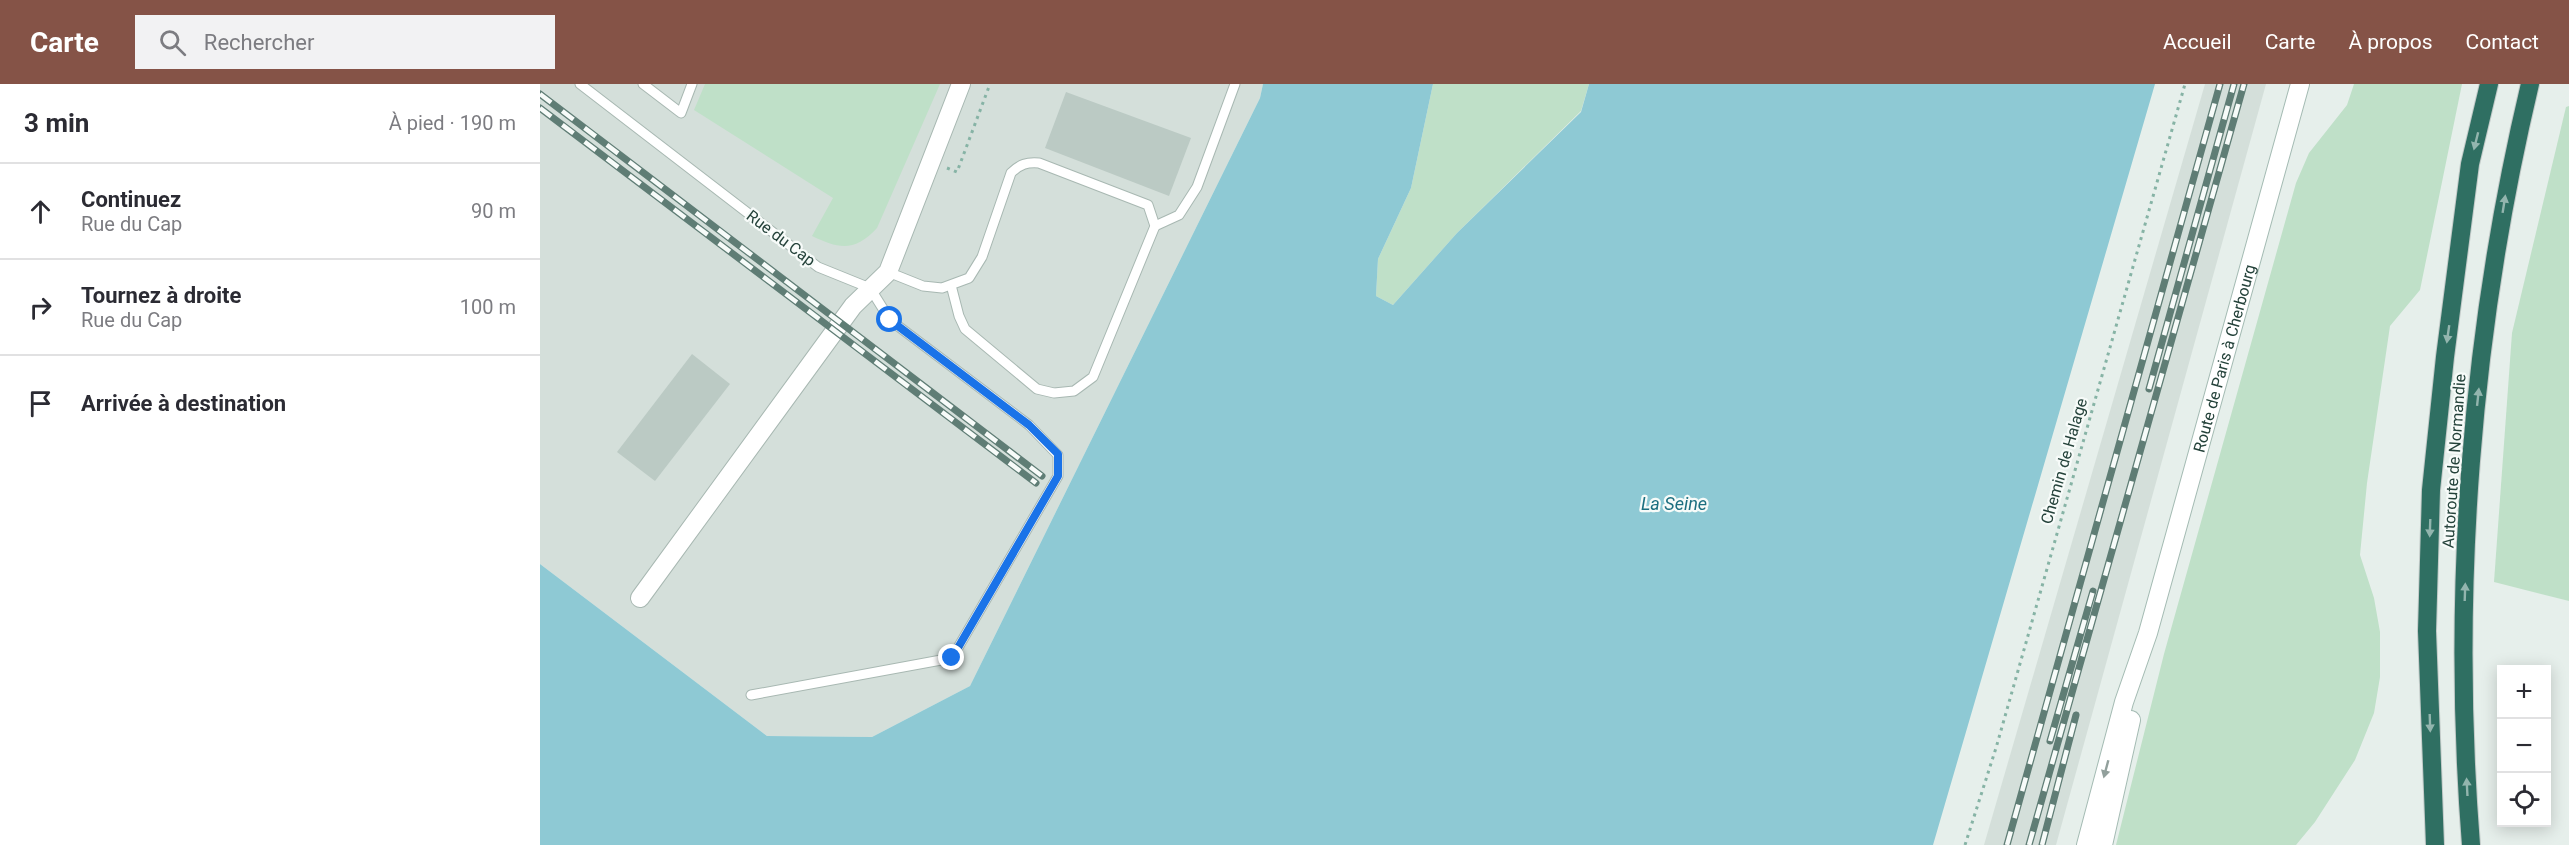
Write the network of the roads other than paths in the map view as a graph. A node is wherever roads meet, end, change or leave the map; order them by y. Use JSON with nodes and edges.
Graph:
{"nodes":[{"id":1,"x":580,"y":84,"type":"edge"},
{"id":2,"x":643,"y":84,"type":"edge"},
{"id":3,"x":692,"y":84,"type":"edge"},
{"id":4,"x":962,"y":84,"type":"edge"},
{"id":5,"x":1235,"y":84,"type":"edge"},
{"id":6,"x":2300,"y":84,"type":"edge"},
{"id":7,"x":2489,"y":84,"type":"edge"},
{"id":8,"x":2530,"y":84,"type":"edge"},
{"id":9,"x":1155,"y":226,"type":"junction"},
{"id":10,"x":888,"y":272,"type":"junction"},
{"id":11,"x":951,"y":285,"type":"junction"},
{"id":12,"x":870,"y":288,"type":"junction"},
{"id":13,"x":640,"y":598,"type":"dead end"},
{"id":14,"x":2148,"y":633,"type":"junction"},
{"id":15,"x":751,"y":695,"type":"dead end"},
{"id":16,"x":2086,"y":845,"type":"edge"},
{"id":17,"x":2103,"y":845,"type":"edge"},
{"id":18,"x":2435,"y":845,"type":"edge"},
{"id":19,"x":2471,"y":845,"type":"edge"}],
"edges":[{"from":1,"to":12,"type":"lane","name":"Rue du Cap"},
{"from":2,"to":3,"type":"lane"},
{"from":4,"to":10,"type":"main road"},
{"from":5,"to":9,"type":"lane"},
{"from":6,"to":14,"type":"main road","name":"Route de Paris à Cherbourg"},
{"from":7,"to":18,"type":"highway","name":"Autoroute de Normandie","one_way":true},
{"from":19,"to":8,"type":"highway","name":"Autoroute de Normandie","one_way":true},
{"from":9,"to":11,"type":"lane"},
{"from":9,"to":11,"type":"lane"},
{"from":10,"to":11,"type":"lane"},
{"from":10,"to":12,"type":"main road"},
{"from":12,"to":13,"type":"main road"},
{"from":12,"to":15,"type":"lane"},
{"from":14,"to":16,"type":"main road","name":"Route de Paris à Cherbourg","one_way":true},
{"from":14,"to":17,"type":"main road","name":"Route de Paris à Cherbourg"}]}
